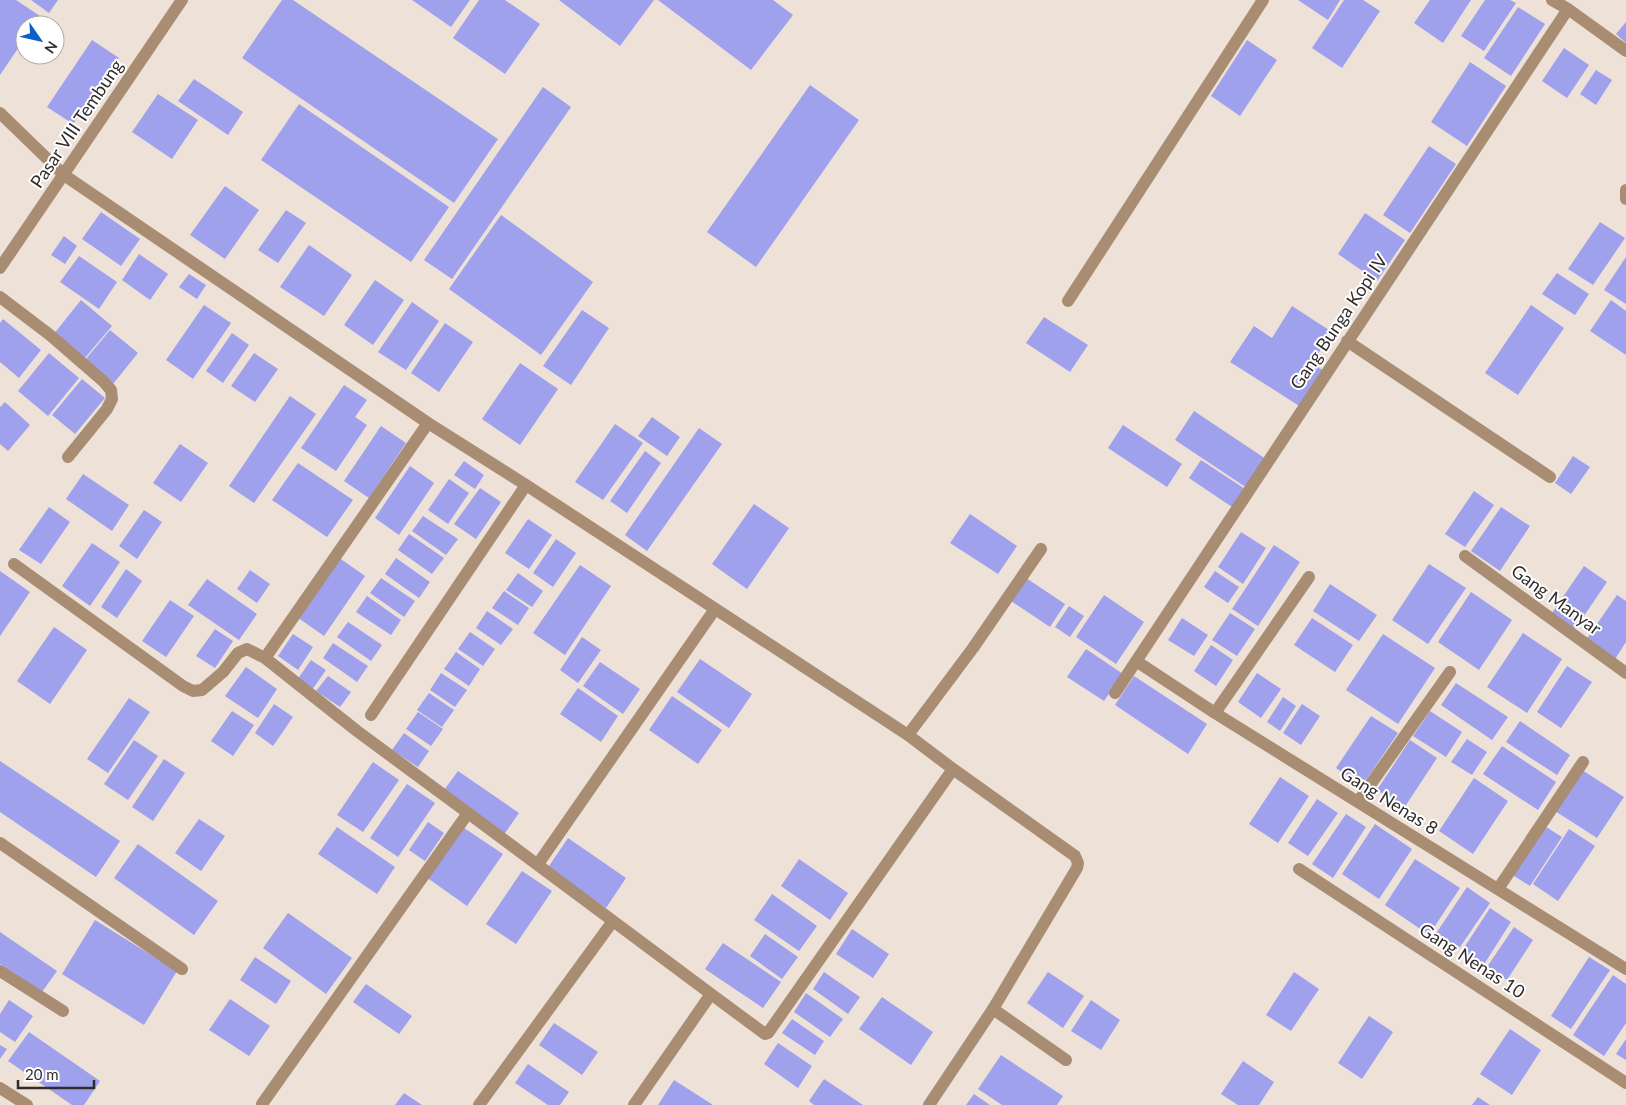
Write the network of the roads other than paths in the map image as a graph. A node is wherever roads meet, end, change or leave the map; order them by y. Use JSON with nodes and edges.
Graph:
{"nodes":[{"id":1,"x":182,"y":0,"type":"edge"},
{"id":2,"x":1264,"y":0,"type":"edge"},
{"id":3,"x":1552,"y":0,"type":"edge"},
{"id":4,"x":1568,"y":10,"type":"junction"},
{"id":5,"x":1626,"y":51,"type":"edge"},
{"id":6,"x":0,"y":112,"type":"edge"},
{"id":7,"x":64,"y":175,"type":"junction"},
{"id":8,"x":1626,"y":190,"type":"edge"},
{"id":9,"x":1626,"y":198,"type":"edge"},
{"id":10,"x":0,"y":268,"type":"edge"},
{"id":11,"x":0,"y":297,"type":"edge"},
{"id":12,"x":1068,"y":300,"type":"dead end"},
{"id":13,"x":1347,"y":341,"type":"junction"},
{"id":14,"x":428,"y":423,"type":"junction"},
{"id":15,"x":68,"y":457,"type":"dead end"},
{"id":16,"x":1550,"y":478,"type":"dead end"},
{"id":17,"x":526,"y":485,"type":"junction"},
{"id":18,"x":1041,"y":549,"type":"dead end"},
{"id":19,"x":1465,"y":556,"type":"dead end"},
{"id":20,"x":14,"y":564,"type":"dead end"},
{"id":21,"x":1309,"y":577,"type":"dead end"},
{"id":22,"x":715,"y":609,"type":"junction"},
{"id":23,"x":265,"y":658,"type":"junction"},
{"id":24,"x":1138,"y":658,"type":"junction"},
{"id":25,"x":1450,"y":672,"type":"dead end"},
{"id":26,"x":1626,"y":673,"type":"edge"},
{"id":27,"x":1115,"y":693,"type":"dead end"},
{"id":28,"x":1215,"y":713,"type":"junction"},
{"id":29,"x":371,"y":715,"type":"dead end"},
{"id":30,"x":908,"y":735,"type":"junction"},
{"id":31,"x":1583,"y":762,"type":"dead end"},
{"id":32,"x":953,"y":769,"type":"junction"},
{"id":33,"x":1358,"y":802,"type":"junction"},
{"id":34,"x":468,"y":813,"type":"junction"},
{"id":35,"x":0,"y":843,"type":"edge"},
{"id":36,"x":538,"y":864,"type":"junction"},
{"id":37,"x":1299,"y":870,"type":"dead end"},
{"id":38,"x":1498,"y":890,"type":"junction"},
{"id":39,"x":613,"y":920,"type":"junction"},
{"id":40,"x":182,"y":969,"type":"dead end"},
{"id":41,"x":1626,"y":969,"type":"edge"},
{"id":42,"x":0,"y":971,"type":"edge"},
{"id":43,"x":710,"y":994,"type":"junction"},
{"id":44,"x":993,"y":1009,"type":"junction"},
{"id":45,"x":63,"y":1011,"type":"dead end"},
{"id":46,"x":1066,"y":1060,"type":"dead end"},
{"id":47,"x":1626,"y":1083,"type":"edge"},
{"id":48,"x":0,"y":1088,"type":"edge"},
{"id":49,"x":262,"y":1104,"type":"dead end"},
{"id":50,"x":27,"y":1105,"type":"edge"},
{"id":51,"x":480,"y":1105,"type":"edge"},
{"id":52,"x":634,"y":1105,"type":"edge"},
{"id":53,"x":929,"y":1105,"type":"edge"}],
"edges":[{"from":1,"to":7,"type":"street","name":"Pasar VIII Tembung"},
{"from":2,"to":12,"type":"street"},
{"from":3,"to":4,"type":"street"},
{"from":4,"to":5,"type":"street"},
{"from":4,"to":13,"type":"street","name":"Gang Bunga Kopi IV"},
{"from":6,"to":7,"type":"street"},
{"from":7,"to":10,"type":"street","name":"Pasar VIII Tembung"},
{"from":7,"to":14,"type":"street"},
{"from":8,"to":9,"type":"street"},
{"from":11,"to":15,"type":"street"},
{"from":13,"to":16,"type":"street"},
{"from":13,"to":24,"type":"street","name":"Gang Bunga Kopi IV"},
{"from":14,"to":17,"type":"street"},
{"from":14,"to":23,"type":"street"},
{"from":17,"to":22,"type":"street"},
{"from":17,"to":29,"type":"street"},
{"from":18,"to":30,"type":"street"},
{"from":19,"to":26,"type":"street","name":"Gang Manyar"},
{"from":20,"to":23,"type":"street"},
{"from":21,"to":28,"type":"street"},
{"from":22,"to":30,"type":"street"},
{"from":22,"to":36,"type":"street"},
{"from":23,"to":34,"type":"street"},
{"from":24,"to":27,"type":"street","name":"Gang Bunga Kopi IV"},
{"from":24,"to":28,"type":"street","name":"Gang Nenas 8"},
{"from":25,"to":33,"type":"street"},
{"from":28,"to":33,"type":"street","name":"Gang Nenas 8"},
{"from":30,"to":32,"type":"street"},
{"from":31,"to":38,"type":"street"},
{"from":32,"to":43,"type":"street"},
{"from":32,"to":44,"type":"street"},
{"from":33,"to":38,"type":"street","name":"Gang Nenas 8"},
{"from":34,"to":36,"type":"street"},
{"from":34,"to":49,"type":"street"},
{"from":35,"to":40,"type":"street"},
{"from":36,"to":39,"type":"street"},
{"from":37,"to":47,"type":"street","name":"Gang Nenas 10"},
{"from":38,"to":41,"type":"street","name":"Gang Nenas 8"},
{"from":39,"to":43,"type":"street"},
{"from":39,"to":51,"type":"street"},
{"from":42,"to":45,"type":"street"},
{"from":43,"to":52,"type":"street"},
{"from":44,"to":46,"type":"street"},
{"from":44,"to":53,"type":"street"},
{"from":48,"to":50,"type":"street"}]}
